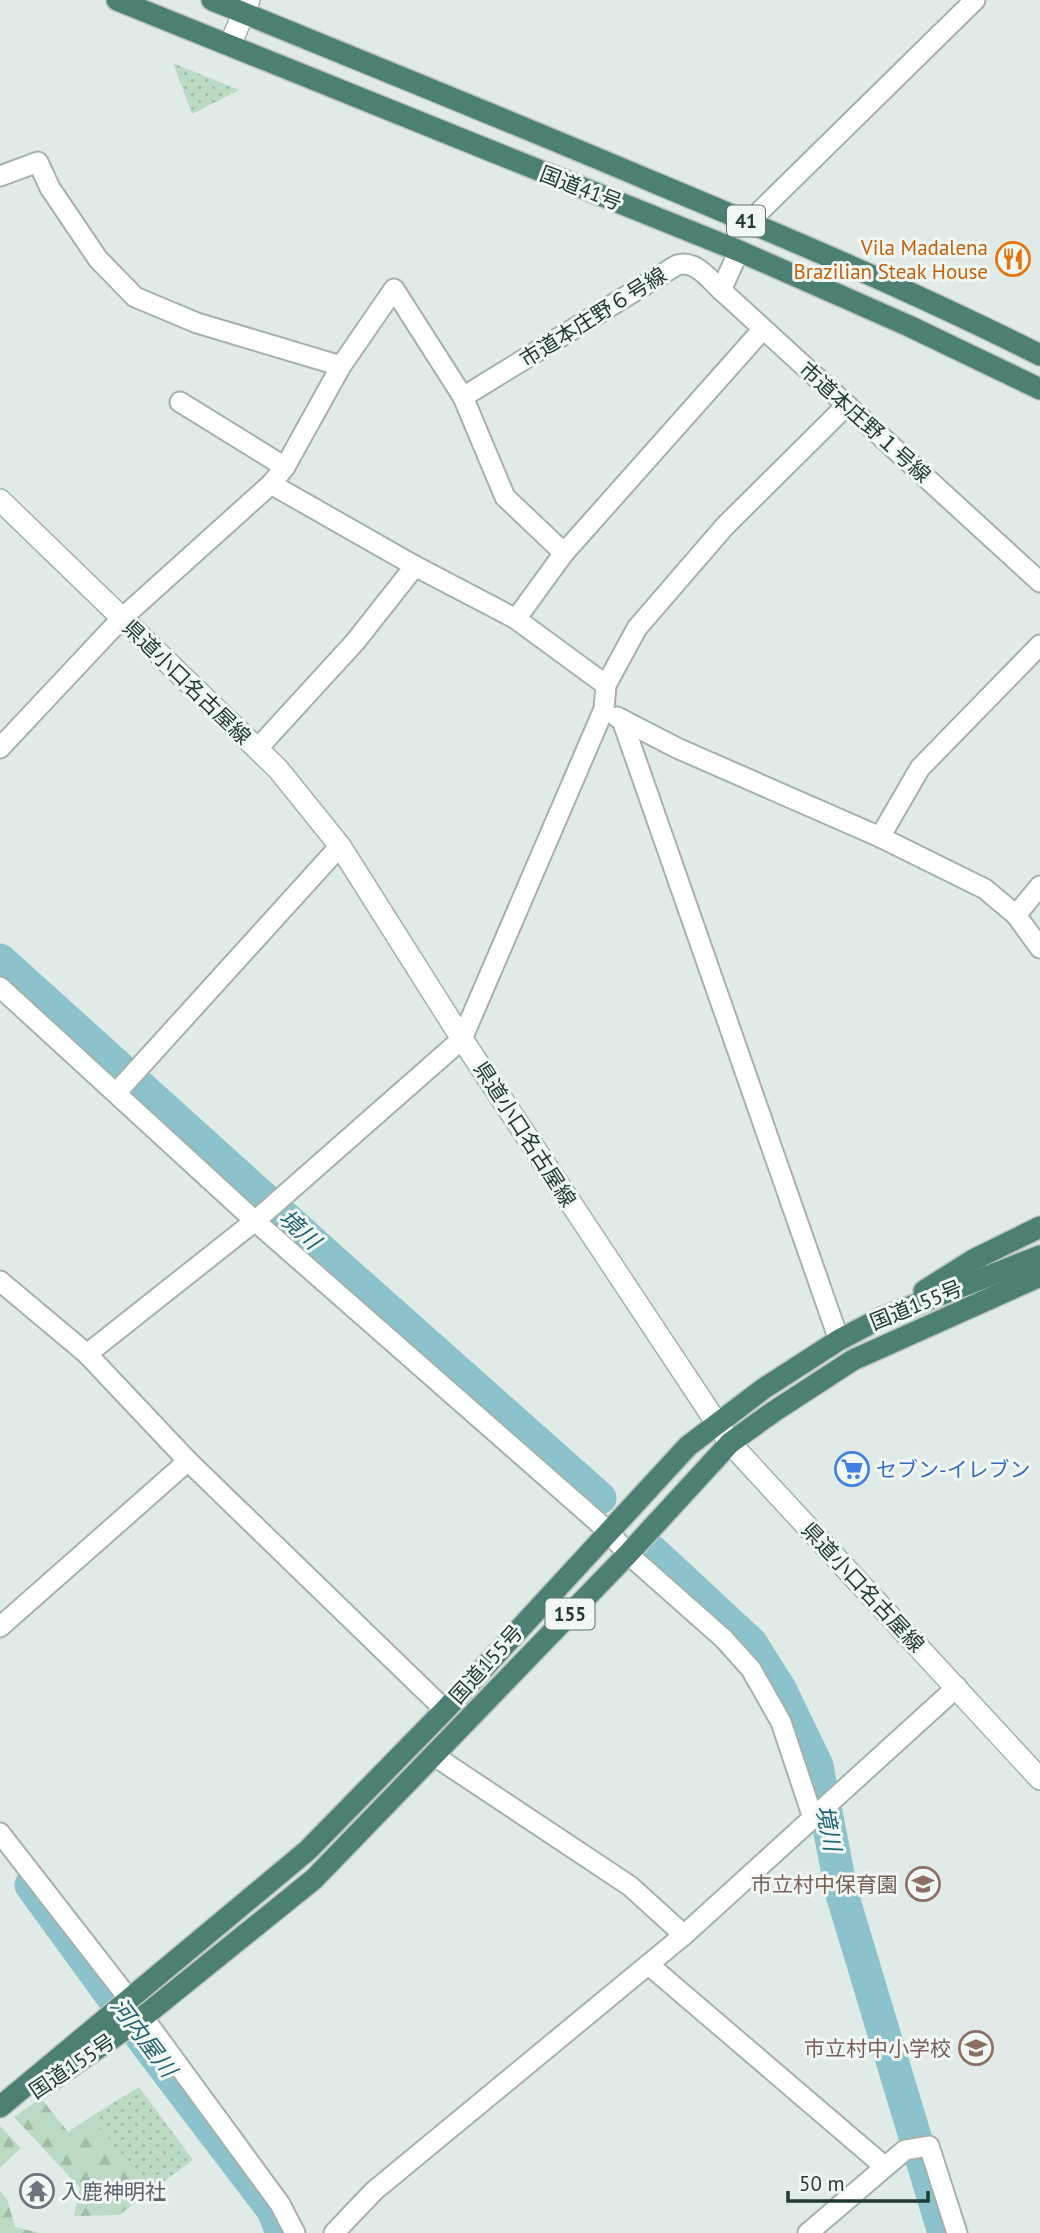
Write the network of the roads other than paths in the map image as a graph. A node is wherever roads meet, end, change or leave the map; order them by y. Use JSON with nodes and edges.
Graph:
{"nodes":[{"id":1,"x":117,"y":0,"type":"edge"},
{"id":2,"x":212,"y":0,"type":"edge"},
{"id":3,"x":975,"y":0,"type":"edge"},
{"id":4,"x":246,"y":6,"type":"edge"},
{"id":5,"x":230,"y":46,"type":"junction"},
{"id":6,"x":0,"y":176,"type":"edge"},
{"id":7,"x":749,"y":222,"type":"junction"},
{"id":8,"x":738,"y":251,"type":"junction"},
{"id":9,"x":721,"y":290,"type":"junction"},
{"id":10,"x":764,"y":329,"type":"junction"},
{"id":11,"x":1040,"y":355,"type":"edge"},
{"id":12,"x":341,"y":366,"type":"junction"},
{"id":13,"x":1040,"y":389,"type":"edge"},
{"id":14,"x":463,"y":397,"type":"junction"},
{"id":15,"x":180,"y":402,"type":"dead end"},
{"id":16,"x":847,"y":405,"type":"junction"},
{"id":17,"x":285,"y":467,"type":"junction"},
{"id":18,"x":271,"y":484,"type":"junction"},
{"id":19,"x":0,"y":500,"type":"edge"},
{"id":20,"x":564,"y":553,"type":"junction"},
{"id":21,"x":415,"y":566,"type":"junction"},
{"id":22,"x":1040,"y":582,"type":"edge"},
{"id":23,"x":121,"y":619,"type":"junction"},
{"id":24,"x":516,"y":619,"type":"junction"},
{"id":25,"x":1040,"y":645,"type":"edge"},
{"id":26,"x":606,"y":685,"type":"junction"},
{"id":27,"x":604,"y":709,"type":"junction"},
{"id":28,"x":622,"y":720,"type":"junction"},
{"id":29,"x":0,"y":748,"type":"edge"},
{"id":30,"x":257,"y":749,"type":"junction"},
{"id":31,"x":880,"y":837,"type":"junction"},
{"id":32,"x":340,"y":846,"type":"junction"},
{"id":33,"x":1040,"y":886,"type":"edge"},
{"id":34,"x":1016,"y":915,"type":"junction"},
{"id":35,"x":1040,"y":948,"type":"edge"},
{"id":36,"x":0,"y":987,"type":"edge"},
{"id":37,"x":462,"y":1039,"type":"junction"},
{"id":38,"x":116,"y":1093,"type":"junction"},
{"id":39,"x":255,"y":1221,"type":"junction"},
{"id":40,"x":1040,"y":1227,"type":"edge"},
{"id":41,"x":1040,"y":1256,"type":"edge"},
{"id":42,"x":1040,"y":1276,"type":"edge"},
{"id":43,"x":0,"y":1280,"type":"edge"},
{"id":44,"x":881,"y":1318,"type":"junction"},
{"id":45,"x":839,"y":1339,"type":"junction"},
{"id":46,"x":87,"y":1354,"type":"junction"},
{"id":47,"x":716,"y":1423,"type":"junction"},
{"id":48,"x":730,"y":1443,"type":"junction"},
{"id":49,"x":188,"y":1461,"type":"junction"},
{"id":50,"x":608,"y":1531,"type":"junction"},
{"id":51,"x":628,"y":1554,"type":"junction"},
{"id":52,"x":0,"y":1627,"type":"edge"},
{"id":53,"x":957,"y":1688,"type":"junction"},
{"id":54,"x":445,"y":1710,"type":"junction"},
{"id":55,"x":433,"y":1755,"type":"junction"},
{"id":56,"x":1040,"y":1779,"type":"edge"},
{"id":57,"x":813,"y":1818,"type":"junction"},
{"id":58,"x":0,"y":1833,"type":"edge"},
{"id":59,"x":684,"y":1935,"type":"junction"},
{"id":60,"x":649,"y":1965,"type":"junction"},
{"id":61,"x":129,"y":1999,"type":"junction"},
{"id":62,"x":143,"y":2017,"type":"junction"},
{"id":63,"x":70,"y":2058,"type":"junction"},
{"id":64,"x":0,"y":2107,"type":"edge"},
{"id":65,"x":0,"y":2115,"type":"edge"},
{"id":66,"x":884,"y":2166,"type":"junction"},
{"id":67,"x":295,"y":2233,"type":"edge"},
{"id":68,"x":334,"y":2233,"type":"edge"},
{"id":69,"x":808,"y":2233,"type":"edge"},
{"id":70,"x":957,"y":2233,"type":"edge"}],
"edges":[{"from":1,"to":5,"type":"highway","name":"国道41号","number":"41"},
{"from":2,"to":4,"type":"highway","name":"国道41号","number":"41"},
{"from":3,"to":7,"type":"street"},
{"from":4,"to":5,"type":"main road"},
{"from":4,"to":7,"type":"highway","name":"国道41号","number":"41"},
{"from":5,"to":8,"type":"highway","name":"国道41号","number":"41"},
{"from":6,"to":12,"type":"street"},
{"from":7,"to":11,"type":"highway","name":"国道41号","number":"41"},
{"from":8,"to":9,"type":"street"},
{"from":8,"to":13,"type":"highway","name":"国道41号","number":"41"},
{"from":9,"to":10,"type":"street","name":"市道本庄野１号線"},
{"from":9,"to":14,"type":"street","name":"市道本庄野６号線"},
{"from":10,"to":16,"type":"street","name":"市道本庄野１号線"},
{"from":10,"to":20,"type":"street"},
{"from":12,"to":14,"type":"street"},
{"from":12,"to":17,"type":"street"},
{"from":14,"to":20,"type":"street"},
{"from":15,"to":17,"type":"street"},
{"from":16,"to":22,"type":"street","name":"市道本庄野１号線"},
{"from":16,"to":26,"type":"street"},
{"from":17,"to":18,"type":"street"},
{"from":18,"to":21,"type":"street"},
{"from":18,"to":23,"type":"street"},
{"from":19,"to":23,"type":"main road","name":"県道小口名古屋線"},
{"from":20,"to":24,"type":"street"},
{"from":21,"to":24,"type":"street"},
{"from":21,"to":30,"type":"street"},
{"from":23,"to":29,"type":"street"},
{"from":23,"to":30,"type":"main road","name":"県道小口名古屋線"},
{"from":24,"to":26,"type":"street"},
{"from":25,"to":31,"type":"street"},
{"from":26,"to":27,"type":"street"},
{"from":27,"to":28,"type":"street"},
{"from":27,"to":37,"type":"street"},
{"from":28,"to":31,"type":"street"},
{"from":28,"to":45,"type":"street"},
{"from":30,"to":32,"type":"main road","name":"県道小口名古屋線"},
{"from":31,"to":34,"type":"street"},
{"from":32,"to":37,"type":"main road","name":"県道小口名古屋線"},
{"from":32,"to":38,"type":"street"},
{"from":33,"to":34,"type":"street"},
{"from":34,"to":35,"type":"street"},
{"from":36,"to":38,"type":"street"},
{"from":37,"to":39,"type":"street"},
{"from":37,"to":47,"type":"main road","name":"県道小口名古屋線"},
{"from":38,"to":39,"type":"street"},
{"from":39,"to":46,"type":"street"},
{"from":39,"to":50,"type":"street"},
{"from":40,"to":44,"type":"highway","number":"155"},
{"from":41,"to":44,"type":"highway","name":"国道155号","number":"155"},
{"from":42,"to":48,"type":"highway","name":"国道155号","number":"155"},
{"from":43,"to":46,"type":"street"},
{"from":44,"to":45,"type":"highway","name":"国道155号","number":"155"},
{"from":45,"to":47,"type":"highway","name":"国道155号","number":"155"},
{"from":46,"to":49,"type":"street"},
{"from":47,"to":48,"type":"main road","name":"県道小口名古屋線"},
{"from":47,"to":50,"type":"highway","name":"国道155号","number":"155"},
{"from":48,"to":51,"type":"highway","name":"国道155号","number":"155"},
{"from":48,"to":53,"type":"main road","name":"県道小口名古屋線"},
{"from":49,"to":52,"type":"street"},
{"from":49,"to":54,"type":"street"},
{"from":50,"to":51,"type":"street"},
{"from":50,"to":54,"type":"highway","name":"国道155号","number":"155"},
{"from":51,"to":55,"type":"highway","name":"国道155号","number":"155"},
{"from":51,"to":57,"type":"street"},
{"from":53,"to":56,"type":"main road","name":"県道小口名古屋線"},
{"from":53,"to":57,"type":"street"},
{"from":54,"to":61,"type":"highway","name":"国道155号","number":"155"},
{"from":55,"to":59,"type":"street"},
{"from":55,"to":62,"type":"highway","name":"国道155号","number":"155"},
{"from":57,"to":59,"type":"street"},
{"from":58,"to":61,"type":"street"},
{"from":59,"to":60,"type":"street"},
{"from":60,"to":66,"type":"street"},
{"from":60,"to":68,"type":"street"},
{"from":61,"to":63,"type":"highway","name":"国道155号","number":"155"},
{"from":62,"to":63,"type":"highway","name":"国道155号","number":"155"},
{"from":62,"to":67,"type":"street"},
{"from":63,"to":64,"type":"highway","name":"国道155号","number":"155"},
{"from":63,"to":65,"type":"highway","name":"国道155号","number":"155"},
{"from":66,"to":69,"type":"street"},
{"from":66,"to":70,"type":"street"}]}
